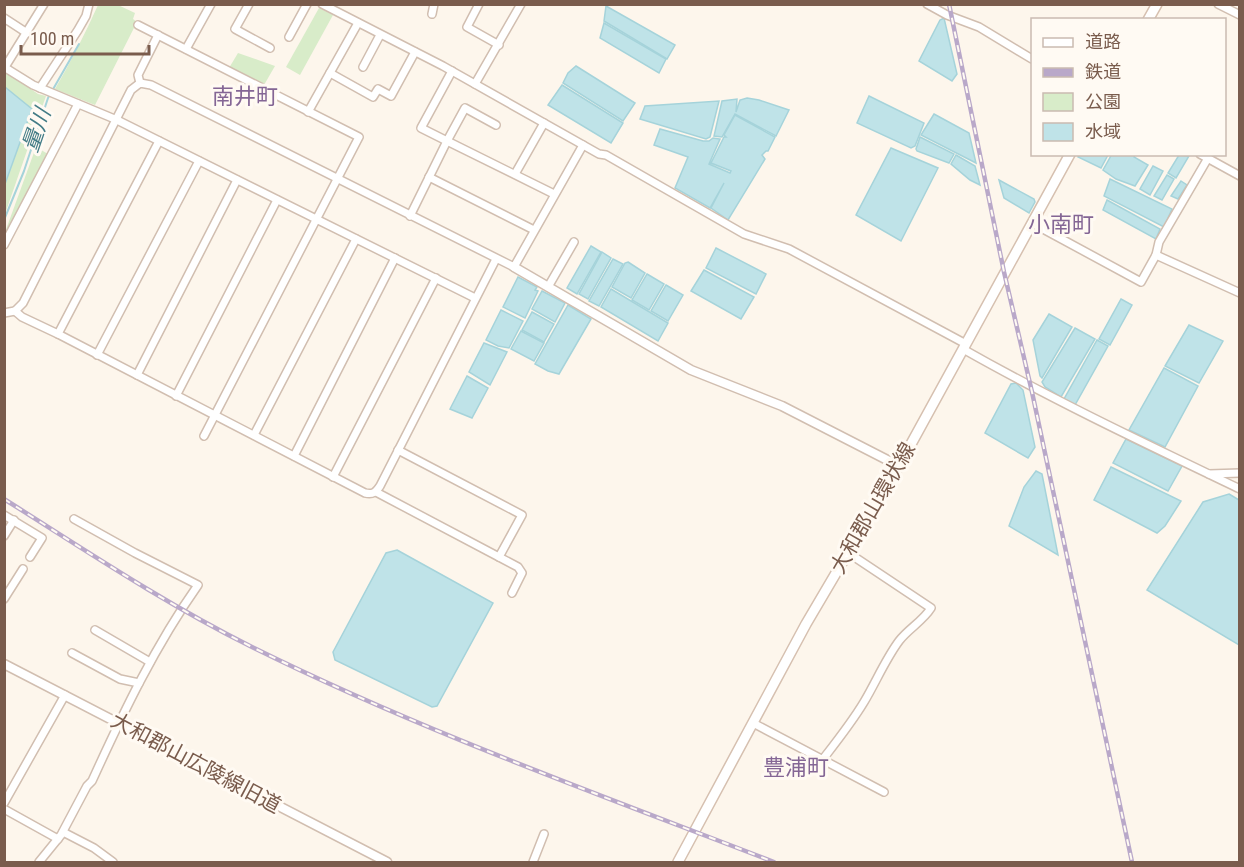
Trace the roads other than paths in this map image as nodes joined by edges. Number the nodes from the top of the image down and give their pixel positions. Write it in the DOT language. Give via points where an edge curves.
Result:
graph roads {
  1 [pos="44,4"];
  2 [pos="90,4"];
  3 [pos="211,4"];
  4 [pos="249,4"];
  5 [pos="307,4"];
  6 [pos="322,4"];
  7 [pos="434,4"];
  8 [pos="479,4"];
  9 [pos="521,4"];
  10 [pos="927,4"];
  11 [pos="1157,4"];
  12 [pos="1218,4"];
  13 [pos="432,14"];
  14 [pos="1239,15"];
  15 [pos="4,18"];
  16 [pos="1149,18"];
  17 [pos="358,23"];
  18 [pos="138,25"];
  19 [pos="27,33"];
  20 [pos="158,35"];
  21 [pos="380,35"];
  22 [pos="289,38"];
  23 [pos="499,45"];
  24 [pos="270,48"];
  25 [pos="186,49"];
  26 [pos="415,52"];
  27 [pos="1031,58"];
  28 [pos="5,67"];
  29 [pos="363,67"];
  30 [pos="452,71"];
  31 [pos="330,73"];
  32 [pos="140,83"];
  33 [pos="475,84"];
  34 [pos="43,89"];
  35 [pos="78,104"];
  36 [pos="308,112"];
  37 [pos="117,120"];
  38 [pos="544,123"];
  39 [pos="496,125"];
  40 [pos="159,141"];
  41 [pos="447,141"];
  42 [pos="583,145"];
  43 [pos="1069,156"];
  44 [pos="1204,156"];
  45 [pos="1208,158"];
  46 [pos="199,161"];
  47 [pos="515,174"];
  48 [pos="1239,176"];
  49 [pos="429,177"];
  50 [pos="337,179"];
  51 [pos="237,180"];
  52 [pos="554,194"];
  53 [pos="277,200"];
  54 [pos="410,216"];
  55 [pos="316,219"];
  56 [pos="1032,223"];
  57 [pos="534,230"];
  58 [pos="356,239"];
  59 [pos="574,242"];
  60 [pos="4,246"];
  61 [pos="1156,255"];
  62 [pos="396,258"];
  63 [pos="496,260"];
  64 [pos="514,267"];
  65 [pos="436,278"];
  66 [pos="548,287"];
  67 [pos="1239,293"];
  68 [pos="475,298"];
  69 [pos="15,311"];
  70 [pos="4,313"];
  71 [pos="58,334"];
  72 [pos="964,346"];
  73 [pos="97,355"];
  74 [pos="137,375"];
  75 [pos="176,396"];
  76 [pos="216,415"];
  77 [pos="254,435"];
  78 [pos="204,436"];
  79 [pos="398,450"];
  80 [pos="294,456"];
  81 [pos="899,466"];
  82 [pos="1239,473"];
  83 [pos="1209,474"];
  84 [pos="333,477"];
  85 [pos="1239,489"];
  86 [pos="376,492"];
  87 [pos="4,514"];
  88 [pos="74,519"];
  89 [pos="14,520"];
  90 [pos="4,536"];
  91 [pos="847,552"];
  92 [pos="30,557"];
  93 [pos="500,557"];
  94 [pos="23,569"];
  95 [pos="512,593"];
  96 [pos="4,599"];
  97 [pos="95,630"];
  98 [pos="72,653"];
  99 [pos="150,662"];
  100 [pos="4,664"];
  101 [pos="139,683"];
  102 [pos="65,695"];
  103 [pos="118,722"];
  104 [pos="753,723"];
  105 [pos="823,759"];
  106 [pos="884,792"];
  107 [pos="4,803"];
  108 [pos="4,809"];
  109 [pos="544,834"];
  110 [pos="60,835"];
  111 [pos="39,862"];
  112 [pos="113,862"];
  113 [pos="387,862"];
  114 [pos="533,862"];
  115 [pos="678,862"];
  1 -- 19 [label="street"];
  2 -- 34 [label="street"];
  3 -- 25 [label="street"];
  4 -- 24 [label="street" via="235,29"];
  5 -- 22 [label="street"];
  6 -- 17 [label="street"];
  7 -- 13 [label="street"];
  8 -- 23 [label="street" via="466,27"];
  9 -- 23 [label="street"];
  10 -- 27 [label="street" via="979,27"];
  11 -- 16 [label="main road"];
  12 -- 14 [label="street"];
  15 -- 19 [label="street"];
  17 -- 21 [label="street"];
  17 -- 31 [label="street"];
  18 -- 20 [label="street"];
  19 -- 28 [label="street"];
  20 -- 25 [label="street"];
  20 -- 32 [label="street" via="138,75"];
  21 -- 26 [label="street"];
  21 -- 29 [label="street"];
  23 -- 33 [label="street"];
  25 -- 36 [label="street"];
  26 -- 30 [label="street"];
  26 -- 31 [label="street" via="391,96 378,88 373,97"];
  28 -- 34 [label="street"];
  30 -- 33 [label="street"];
  30 -- 41 [label="street" via="421,128"];
  31 -- 36 [label="street"];
  32 -- 37 [label="street" via="131,90"];
  32 -- 50 [label="street" via="151,85"];
  33 -- 38 [label="street"];
  34 -- 35 [label="street"];
  35 -- 37 [label="street"];
  35 -- 60 [label="street"];
  36 -- 50 [label="street" via="359,137"];
  37 -- 40 [label="street"];
  37 -- 69 [label="street" via="23,303"];
  38 -- 42 [label="street"];
  38 -- 47 [label="street"];
  39 -- 41 [label="street" via="465,108"];
  40 -- 46 [label="street"];
  40 -- 71 [label="street"];
  41 -- 47 [label="street"];
  41 -- 49 [label="street"];
  42 -- 52 [label="street"];
  42 -- 72 [label="street" via="744,234 789,249"];
  43 -- 56 [label="main road, 大和郡山環状線"];
  44 -- 45 [label="street"];
  45 -- 48 [label="street"];
  45 -- 61 [label="street" via="1159,242"];
  46 -- 51 [label="street"];
  46 -- 73 [label="street"];
  47 -- 52 [label="street"];
  49 -- 54 [label="street"];
  49 -- 57 [label="street"];
  50 -- 54 [label="street"];
  50 -- 55 [label="street"];
  51 -- 53 [label="street"];
  51 -- 74 [label="street"];
  52 -- 57 [label="street"];
  53 -- 55 [label="street"];
  53 -- 75 [label="street"];
  54 -- 63 [label="street"];
  55 -- 58 [label="street"];
  55 -- 76 [label="street"];
  56 -- 61 [label="street" via="1141,282"];
  56 -- 72 [label="main road, 大和郡山環状線"];
  57 -- 64 [label="street"];
  58 -- 62 [label="street"];
  58 -- 77 [label="street"];
  59 -- 66 [label="street"];
  61 -- 67 [label="street"];
  62 -- 65 [label="street"];
  62 -- 80 [label="street"];
  63 -- 64 [label="street"];
  63 -- 68 [label="street"];
  64 -- 66 [label="street"];
  65 -- 68 [label="street"];
  65 -- 84 [label="street"];
  66 -- 81 [label="street" via="691,370 782,406"];
  68 -- 79 [label="street"];
  69 -- 70 [label="street"];
  69 -- 71 [label="street"];
  71 -- 73 [label="street"];
  72 -- 81 [label="main road, 大和郡山環状線"];
  72 -- 83 [label="street" via="1026,385"];
  73 -- 74 [label="street"];
  74 -- 75 [label="street"];
  75 -- 76 [label="street"];
  76 -- 77 [label="street"];
  76 -- 78 [label="street"];
  77 -- 80 [label="street"];
  79 -- 86 [label="street"];
  79 -- 93 [label="street" via="522,515"];
  80 -- 84 [label="street"];
  81 -- 91 [label="main road, 大和郡山環状線"];
  82 -- 83 [label="street"];
  83 -- 85 [label="street"];
  84 -- 86 [label="street" via="365,493"];
  86 -- 93 [label="street"];
  87 -- 89 [label="street"];
  88 -- 99 [label="street" via="198,585"];
  89 -- 90 [label="street"];
  89 -- 92 [label="street" via="42,538"];
  91 -- 104 [label="main road, 大和郡山環状線"];
  91 -- 105 [label="street" via="932,608 900,639 864,702"];
  93 -- 95 [label="street" via="522,573"];
  94 -- 96 [label="street"];
  97 -- 99 [label="street"];
  98 -- 101 [label="street" via="120,679"];
  99 -- 101 [label="street"];
  100 -- 102 [label="street, 大和郡山広陵線旧道"];
  101 -- 103 [label="street"];
  102 -- 103 [label="street, 大和郡山広陵線旧道"];
  102 -- 107 [label="street"];
  103 -- 110 [label="street" via="92,781"];
  103 -- 113 [label="street, 大和郡山広陵線旧道"];
  104 -- 105 [label="street"];
  104 -- 115 [label="main road, 大和郡山環状線"];
  105 -- 106 [label="street"];
  108 -- 110 [label="street"];
  109 -- 114 [label="street"];
  110 -- 111 [label="street"];
  110 -- 112 [label="street" via="94,848"];
}
